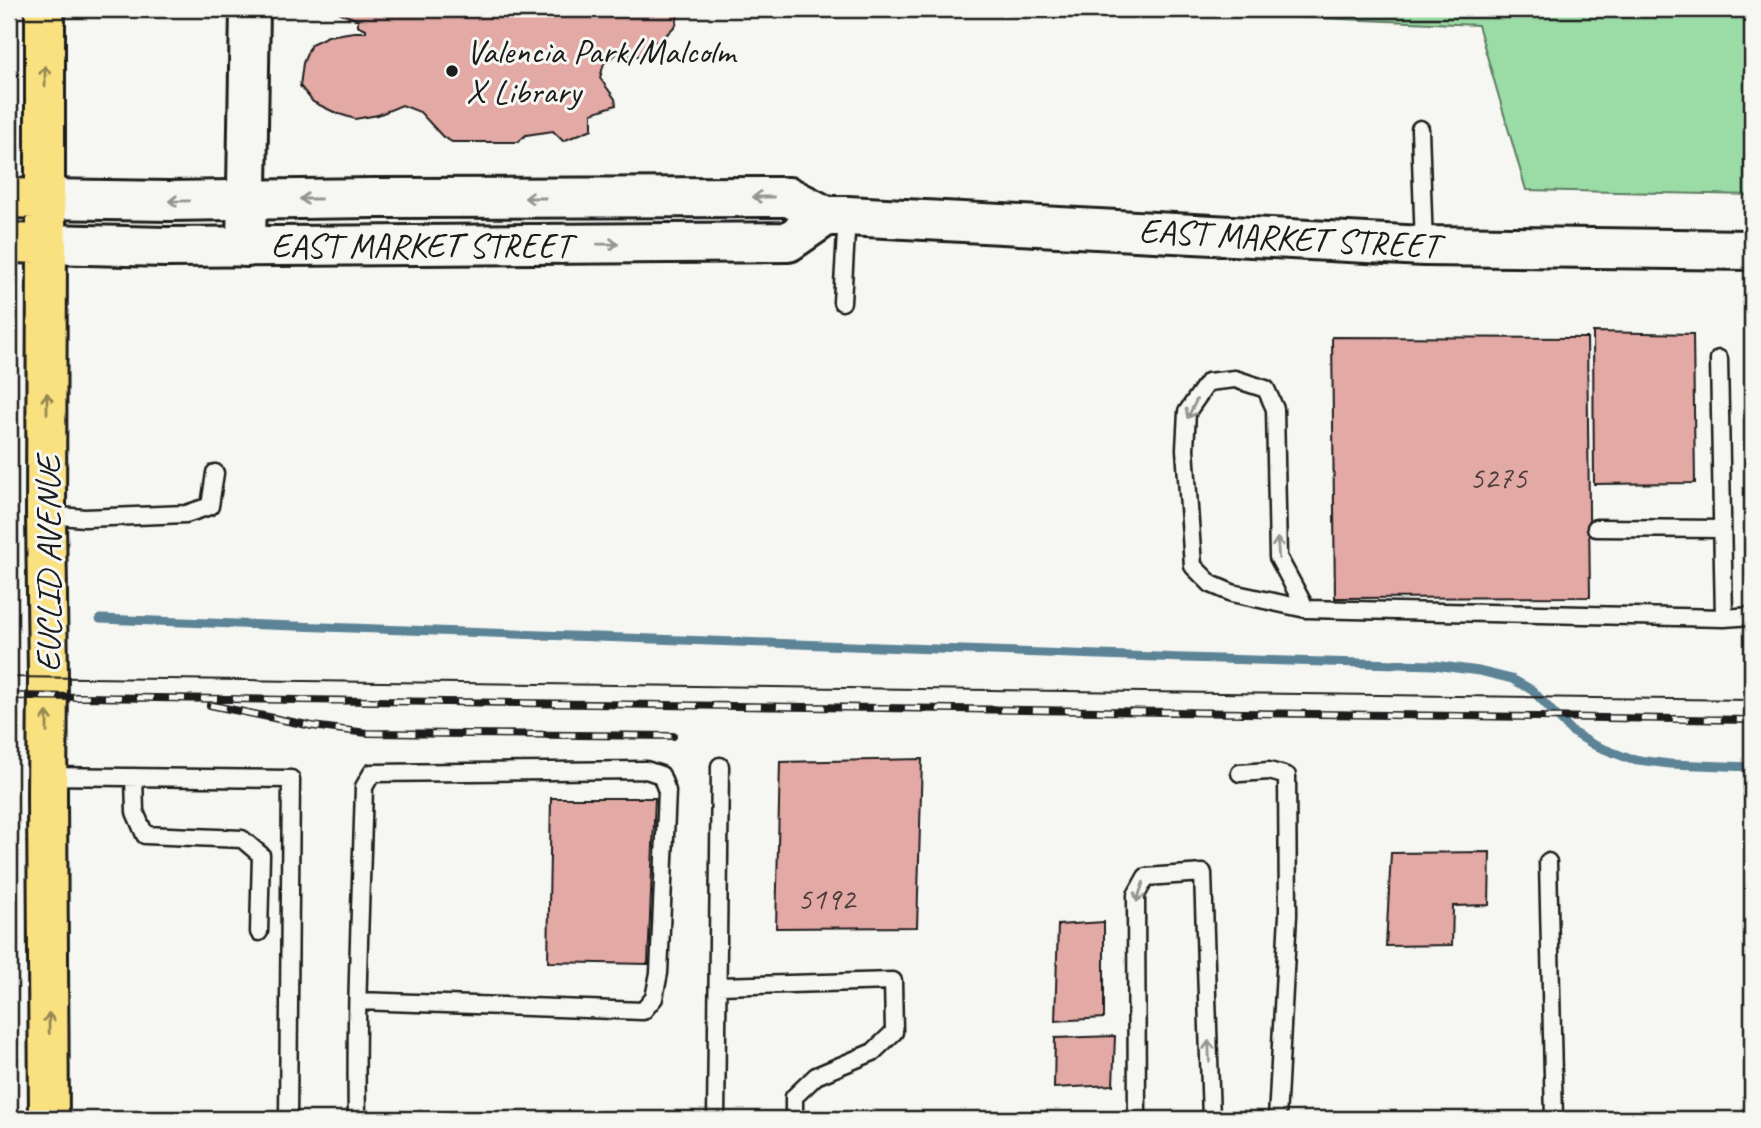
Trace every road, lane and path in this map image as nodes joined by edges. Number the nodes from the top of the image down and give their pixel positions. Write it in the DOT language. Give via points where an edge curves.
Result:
graph roads {
  1 [pos="45,9"];
  2 [pos="250,9"];
  3 [pos="1420,129"];
  4 [pos="27,198"];
  5 [pos="247,199"];
  6 [pos="836,216"];
  7 [pos="9,243"];
  8 [pos="47,244"];
  9 [pos="1424,246"];
  10 [pos="246,247"];
  11 [pos="1752,250"];
  12 [pos="842,302"];
  13 [pos="1719,359"];
  14 [pos="215,473"];
  15 [pos="46,515"];
  16 [pos="1597,528"];
  17 [pos="1722,529"];
  18 [pos="1306,609"];
  19 [pos="1752,616"];
  20 [pos="1724,618"];
  21 [pos="720,766"];
  22 [pos="1240,773"];
  23 [pos="47,776"];
  24 [pos="134,777"];
  25 [pos="1548,862"];
  26 [pos="259,932"];
  27 [pos="719,986"];
  28 [pos="358,1001"];
  29 [pos="49,1119"];
  30 [pos="288,1119"];
  31 [pos="357,1119"];
  32 [pos="716,1119"];
  33 [pos="794,1119"];
  34 [pos="1137,1119"];
  35 [pos="1211,1119"];
  36 [pos="1277,1119"];
  37 [pos="1554,1119"];
  4 -- 1 [label="main road, EUCLID AVENUE, one-way"];
  2 -- 5 [label="main road"];
  3 -- 9 [label="lane"];
  5 -- 4 [label="main road, EAST MARKET STREET, one-way"];
  4 -- 8 [label="main road, EUCLID AVENUE"];
  6 -- 5 [label="main road, EAST MARKET STREET, one-way" via="789,197"];
  5 -- 10 [label="main road"];
  6 -- 9 [label="main road, EAST MARKET STREET"];
  10 -- 6 [label="main road, EAST MARKET STREET, one-way" via="788,242"];
  6 -- 12 [label="lane"];
  7 -- 8 [label="main road, EAST MARKET STREET"];
  8 -- 10 [label="main road, EAST MARKET STREET"];
  15 -- 8 [label="main road, EUCLID AVENUE, one-way"];
  9 -- 11 [label="main road, EAST MARKET STREET"];
  13 -- 17 [label="lane"];
  14 -- 15 [label="lane" via="210,506 187,514"];
  23 -- 15 [label="main road, EUCLID AVENUE, one-way"];
  16 -- 17 [label="lane"];
  17 -- 20 [label="lane"];
  18 -- 18 [label="lane, one-way" via="1278,557 1275,408 1266,389 1234,379 1208,382 1187,412 1193,566 1211,584 1231,593"];
  18 -- 20 [label="lane"];
  19 -- 20 [label="lane"];
  21 -- 27 [label="lane"];
  22 -- 36 [label="lane" via="1269,771 1287,776 1288,915"];
  23 -- 24 [label="lane"];
  29 -- 23 [label="main road, EUCLID AVENUE, one-way"];
  24 -- 26 [label="lane" via="135,812 145,835 242,839 261,855"];
  24 -- 30 [label="lane" via="291,779"];
  25 -- 37 [label="lane"];
  27 -- 32 [label="lane"];
  27 -- 33 [label="lane" via="893,981 894,1032 873,1052 816,1076 794,1097"];
  28 -- 28 [label="lane" via="364,787 372,773 646,770 661,775 667,791 659,973 654,998 643,1011"];
  28 -- 31 [label="lane"];
  35 -- 34 [label="lane, one-way" via="1203,873 1146,877 1136,895"];
}
